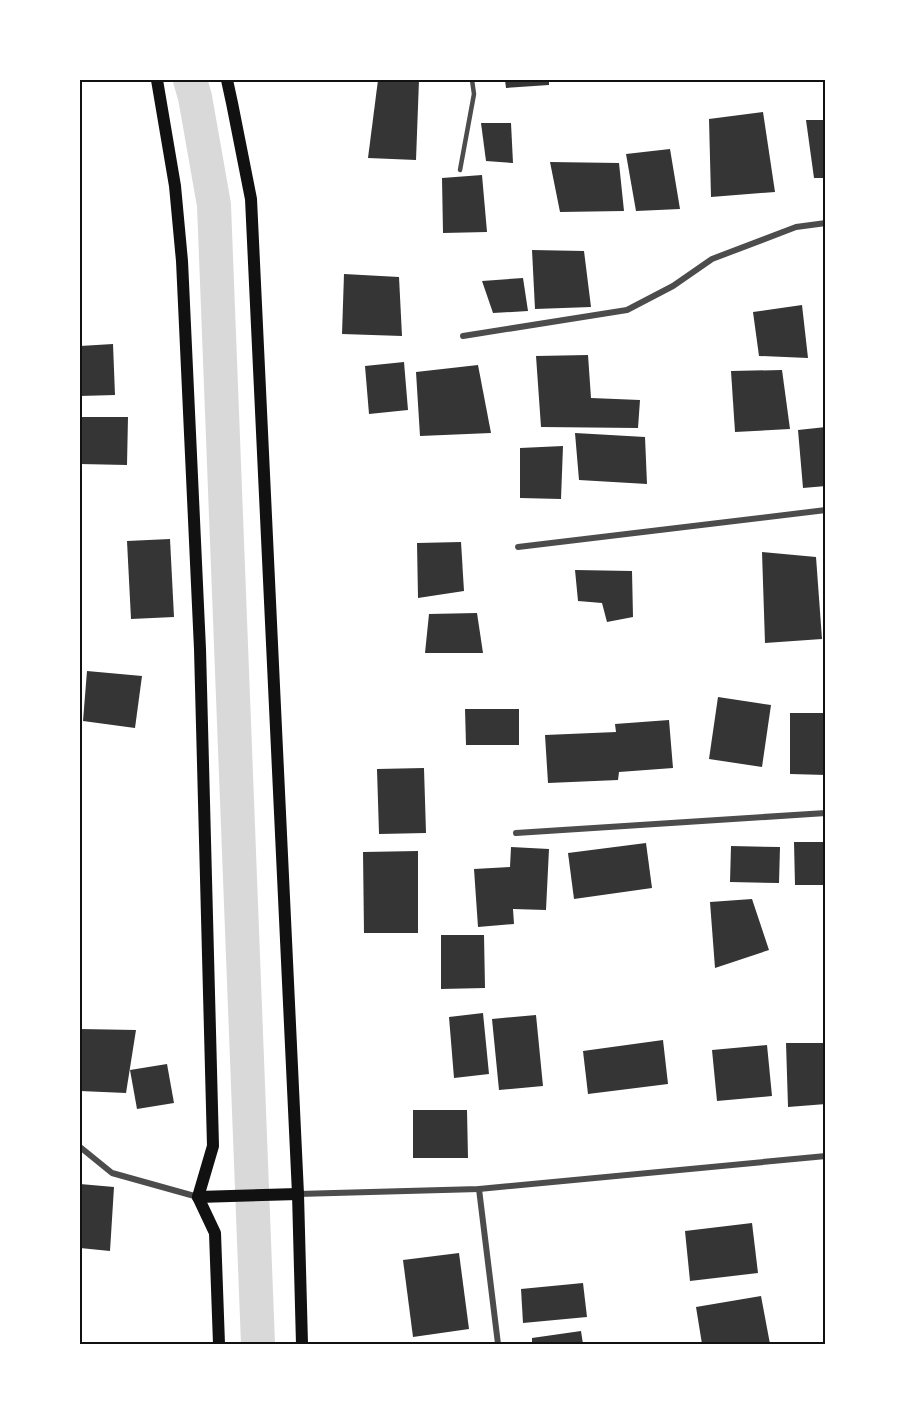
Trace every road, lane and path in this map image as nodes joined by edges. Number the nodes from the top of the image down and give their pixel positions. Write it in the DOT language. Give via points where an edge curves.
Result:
graph roads {
  1 [pos="157,80"];
  2 [pos="226,80"];
  3 [pos="472,80"];
  4 [pos="460,170"];
  5 [pos="825,223"];
  6 [pos="463,336"];
  7 [pos="825,510"];
  8 [pos="519,547"];
  9 [pos="825,813"];
  10 [pos="516,833"];
  11 [pos="80,1147"];
  12 [pos="825,1156"];
  13 [pos="479,1189"];
  14 [pos="298,1194"];
  15 [pos="198,1197"];
  16 [pos="219,1344"];
  17 [pos="302,1344"];
  18 [pos="498,1344"];
  1 -- 15 [label="main road" via="175,186 182,261 200,650 213,1146"];
  2 -- 14 [label="main road" via="251,199"];
  3 -- 4 [label="lane" via="474,94"];
  5 -- 6 [label="street" via="796,227 712,259 673,286 627,310"];
  7 -- 8 [label="street"];
  9 -- 10 [label="street"];
  11 -- 15 [label="street" via="112,1173"];
  12 -- 13 [label="street"];
  13 -- 14 [label="street"];
  13 -- 18 [label="street"];
  14 -- 15 [label="main road"];
  14 -- 17 [label="main road"];
  15 -- 16 [label="main road" via="215,1233"];
}
